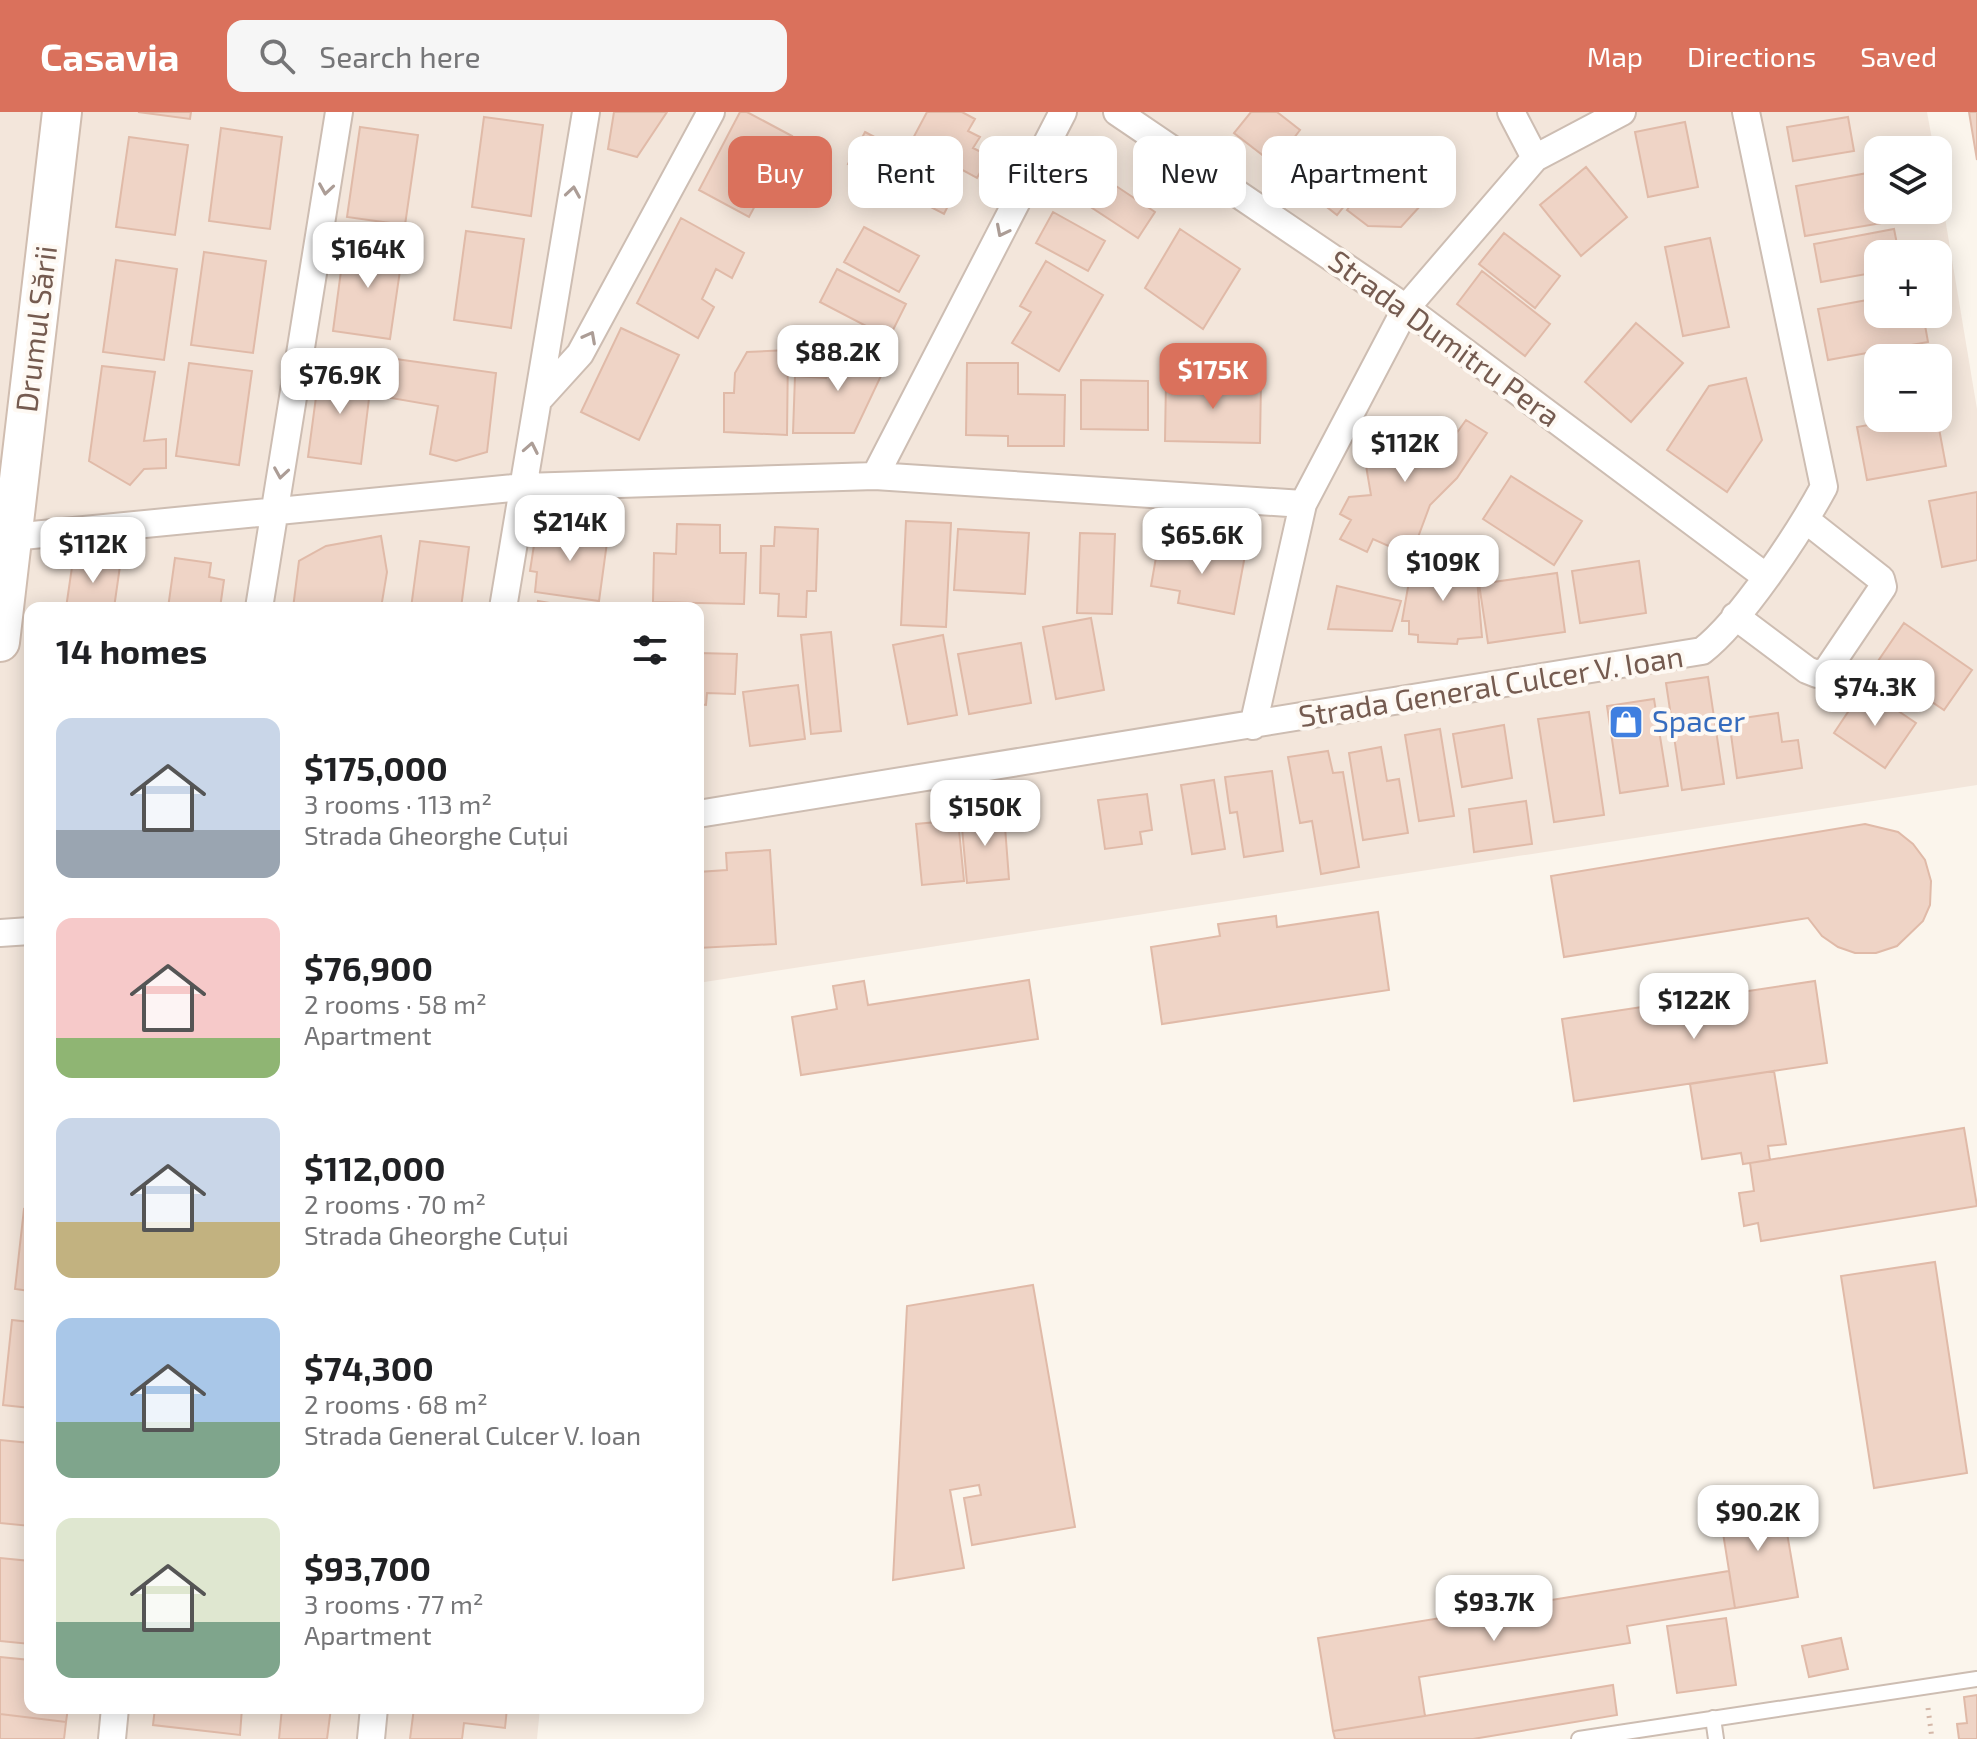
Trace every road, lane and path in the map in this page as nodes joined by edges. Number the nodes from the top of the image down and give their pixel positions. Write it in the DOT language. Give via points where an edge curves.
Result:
graph roads {
  1 [pos="62,112"];
  2 [pos="339,112"];
  3 [pos="586,112"];
  4 [pos="711,112"];
  5 [pos="1063,112"];
  6 [pos="1117,112"];
  7 [pos="1511,112"];
  8 [pos="1622,112"];
  9 [pos="1746,112"];
  10 [pos="1535,158"];
  11 [pos="1406,308"];
  12 [pos="541,397"];
  13 [pos="875,476"];
  14 [pos="523,487"];
  15 [pos="1303,504"];
  16 [pos="274,514"];
  17 [pos="1806,520"];
  18 [pos="12,537"];
  19 [pos="1765,576"];
  20 [pos="260,602"];
  21 [pos="504,602"];
  22 [pos="1735,616"];
  23 [pos="0,636"];
  24 [pos="1253,726"];
  25 [pos="704,813"];
  26 [pos="24,931"];
  27 [pos="0,933"];
  28 [pos="1977,1679"];
  29 [pos="114,1714"];
  30 [pos="373,1714"];
  31 [pos="1713,1718"];
  32 [pos="112,1739"];
  33 [pos="371,1739"];
  34 [pos="1579,1739"];
  35 [pos="1716,1739"];
  1 -- 18 [label="main road, Drumul Sării"];
  2 -- 16 [label="street, one-way"];
  12 -- 3 [label="street, one-way"];
  12 -- 4 [label="street, one-way" via="580,354"];
  5 -- 13 [label="street, one-way"];
  6 -- 11 [label="street, Strada Dumitru Pera"];
  7 -- 10 [label="street"];
  8 -- 10 [label="street"];
  9 -- 17 [label="street, Strada General Culcer V. Ioan" via="1824,487"];
  10 -- 11 [label="street"];
  11 -- 15 [label="street"];
  11 -- 19 [label="street, Strada Dumitru Pera"];
  14 -- 12 [label="street, one-way"];
  13 -- 14 [label="street"];
  13 -- 15 [label="street"];
  14 -- 16 [label="street"];
  14 -- 21 [label="street"];
  15 -- 24 [label="street"];
  16 -- 18 [label="street"];
  16 -- 20 [label="street"];
  17 -- 19 [label="street, Strada General Culcer V. Ioan"];
  17 -- 22 [label="street" via="1881,579 1883,587 1827,670 1807,670"];
  18 -- 23 [label="main road, Drumul Sării"];
  19 -- 22 [label="street, Strada General Culcer V. Ioan"];
  22 -- 24 [label="street, Strada General Culcer V. Ioan" via="1702,651"];
  24 -- 25 [label="street, Strada General Culcer V. Ioan"];
  26 -- 27 [label="street"];
  28 -- 31 [label="lane"];
  29 -- 32 [label="street"];
  30 -- 33 [label="street"];
  31 -- 34 [label="lane"];
  31 -- 35 [label="lane"];
}
